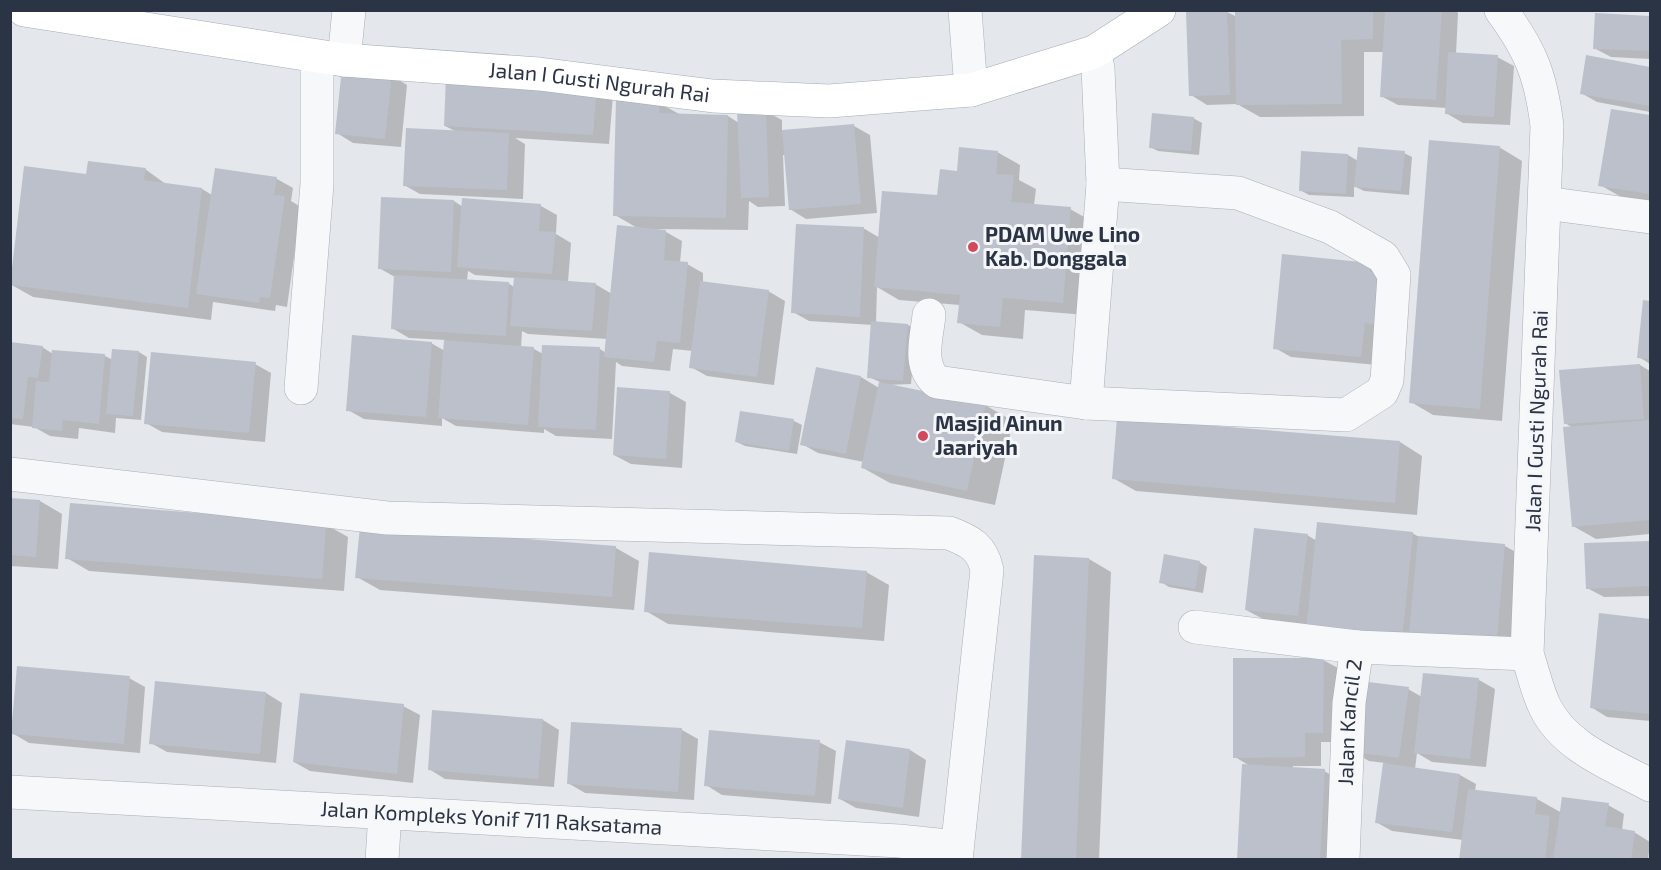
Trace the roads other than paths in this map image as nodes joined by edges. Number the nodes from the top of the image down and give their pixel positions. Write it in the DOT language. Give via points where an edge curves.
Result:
graph roads {
  1 [pos="24,10"];
  2 [pos="349,10"];
  3 [pos="965,10"];
  4 [pos="1159,10"];
  5 [pos="1501,10"];
  6 [pos="1094,52"];
  7 [pos="331,59"];
  8 [pos="971,90"];
  9 [pos="1103,184"];
  10 [pos="1545,203"];
  11 [pos="1650,217"];
  12 [pos="929,315"];
  13 [pos="301,388"];
  14 [pos="1086,403"];
  15 [pos="10,474"];
  16 [pos="1195,627"];
  17 [pos="1357,647"];
  18 [pos="1527,654"];
  19 [pos="1650,785"];
  20 [pos="10,792"];
  21 [pos="385,813"];
  22 [pos="956,853"];
  23 [pos="382,860"];
  24 [pos="1343,860"];
  1 -- 7 [label="main road, Jalan I Gusti Ngurah Rai"];
  2 -- 7 [label="street"];
  3 -- 8 [label="street"];
  4 -- 6 [label="main road, Jalan I Gusti Ngurah Rai"];
  5 -- 10 [label="street, Jalan I Gusti Ngurah Rai" via="1525,42 1542,88 1547,126"];
  6 -- 8 [label="main road, Jalan I Gusti Ngurah Rai"];
  6 -- 9 [label="street"];
  7 -- 8 [label="main road, Jalan I Gusti Ngurah Rai" via="539,74 712,96 829,101"];
  7 -- 13 [label="street"];
  9 -- 14 [label="street"];
  9 -- 14 [label="street" via="1238,193 1330,227 1383,257 1394,275 1387,380 1382,392 1346,415"];
  10 -- 11 [label="street"];
  10 -- 18 [label="street, Jalan I Gusti Ngurah Rai"];
  12 -- 14 [label="street" via="924,364 937,382"];
  15 -- 22 [label="street" via="387,518 949,533 980,550 987,570"];
  16 -- 17 [label="street"];
  17 -- 18 [label="street, Jalan Kancil 2"];
  17 -- 24 [label="street, Jalan Kancil 2" via="1349,703"];
  18 -- 19 [label="street, Jalan I Gusti Ngurah Rai" via="1545,707 1561,731 1591,754"];
  20 -- 21 [label="street, Jalan Kompleks Yonif 711 Raksatama"];
  21 -- 22 [label="street, Jalan Kompleks Yonif 711 Raksatama" via="887,840"];
  21 -- 23 [label="street"];
}
